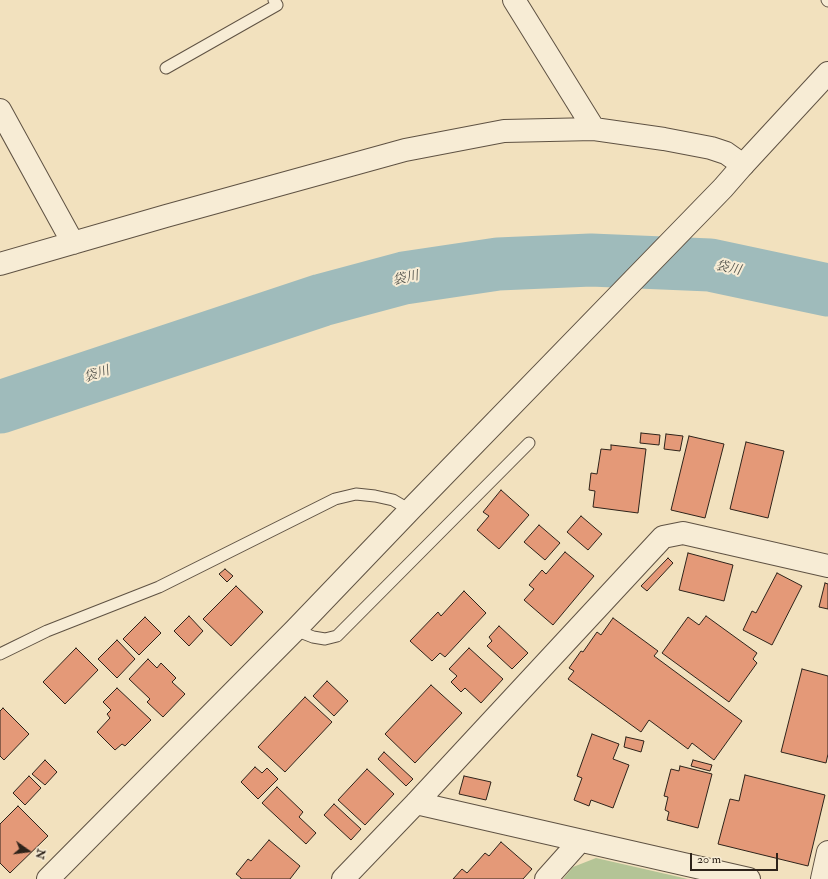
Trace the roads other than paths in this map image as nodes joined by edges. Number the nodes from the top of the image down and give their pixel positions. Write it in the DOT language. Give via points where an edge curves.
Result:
graph roads {
  1 [pos="274,0"];
  2 [pos="514,0"];
  3 [pos="166,68"];
  4 [pos="828,73"];
  5 [pos="0,110"];
  6 [pos="594,130"];
  7 [pos="743,165"];
  8 [pos="73,243"];
  9 [pos="0,264"];
  10 [pos="529,443"];
  11 [pos="410,510"];
  12 [pos="828,566"];
  13 [pos="295,630"];
  14 [pos="0,654"];
  15 [pos="416,803"];
  16 [pos="580,841"];
  17 [pos="828,852"];
  18 [pos="48,879"];
  19 [pos="343,879"];
  20 [pos="546,879"];
  21 [pos="749,879"];
  22 [pos="822,879"];
  1 -- 3 [label="lane" via="277,5"];
  2 -- 6 [label="street"];
  4 -- 7 [label="street"];
  5 -- 8 [label="street"];
  6 -- 7 [label="street" via="711,148 726,153"];
  6 -- 8 [label="street" via="504,131 405,150"];
  7 -- 11 [label="street"];
  8 -- 9 [label="street"];
  10 -- 13 [label="lane" via="337,636 325,639"];
  11 -- 13 [label="street"];
  11 -- 14 [label="lane" via="393,500 375,496 356,494 335,499 159,587 48,631"];
  12 -- 15 [label="street" via="683,533 663,537"];
  13 -- 18 [label="street"];
  15 -- 16 [label="street"];
  15 -- 19 [label="street"];
  16 -- 20 [label="street"];
  16 -- 21 [label="street"];
  17 -- 22 [label="street"];
}
